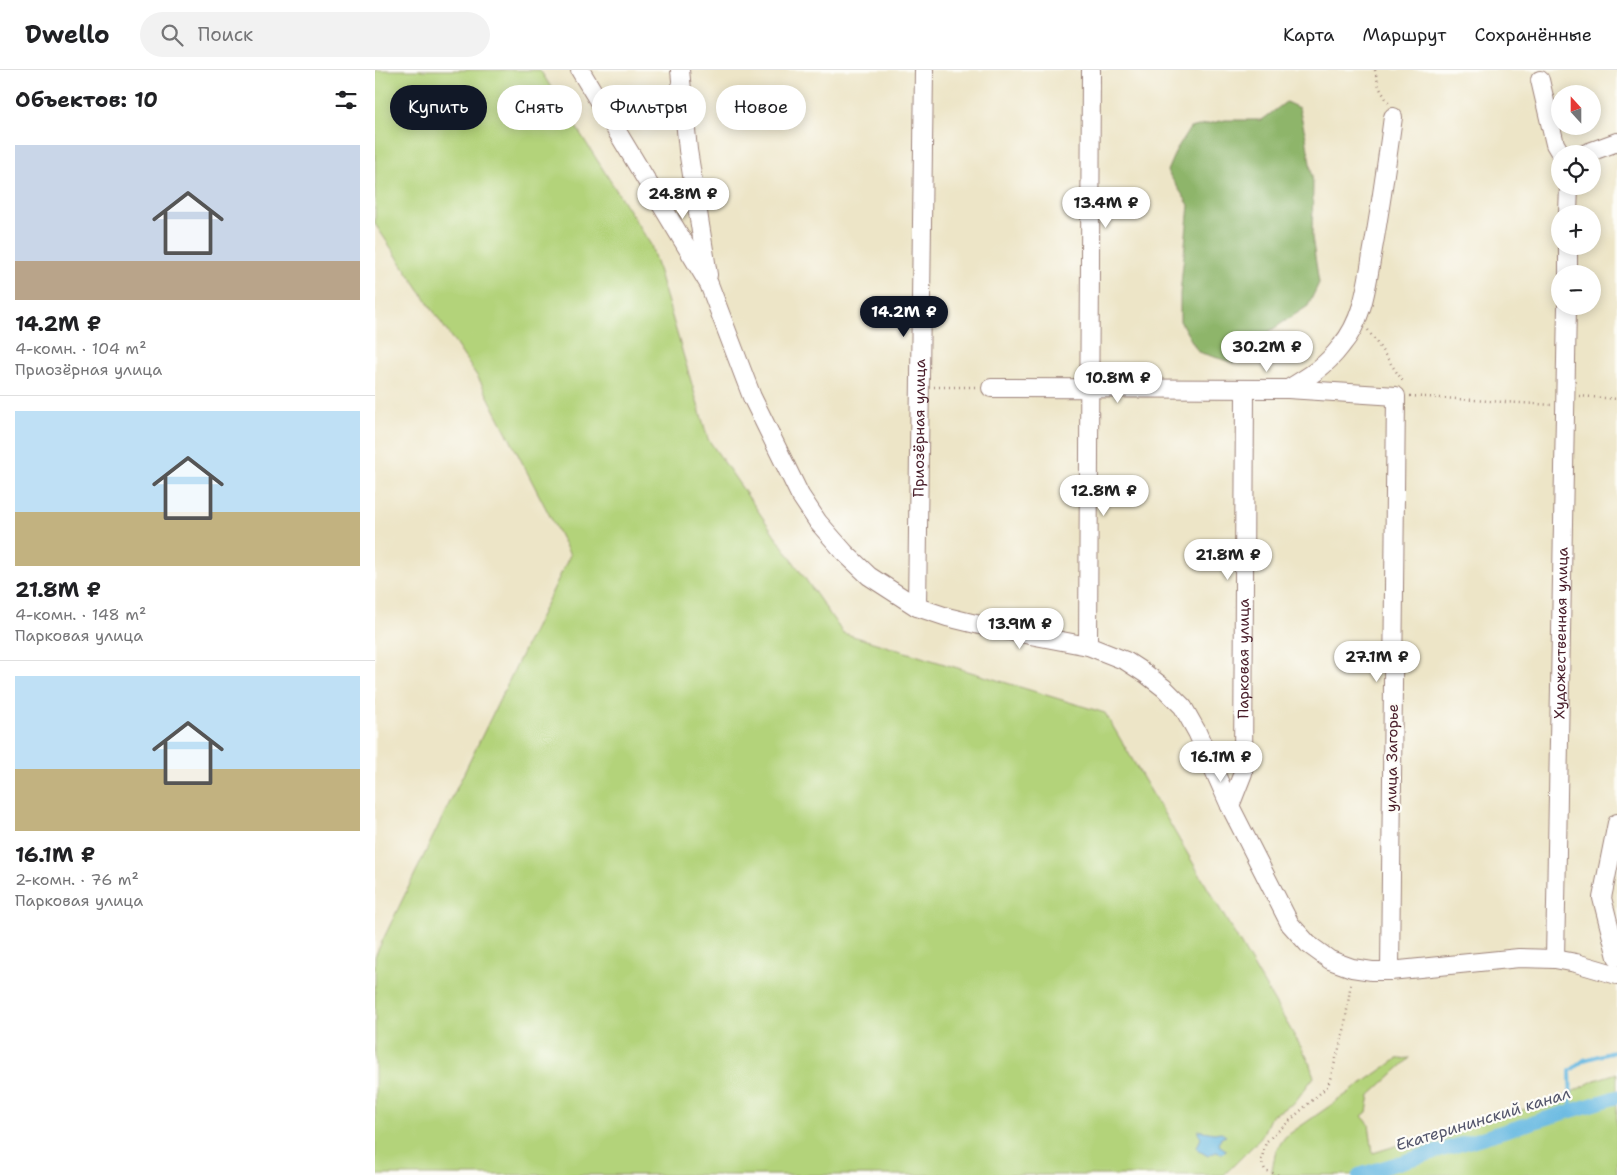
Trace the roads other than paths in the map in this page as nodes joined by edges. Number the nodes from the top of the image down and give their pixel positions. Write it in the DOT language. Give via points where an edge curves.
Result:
graph roads {
  1 [pos="580,70"];
  2 [pos="680,70"];
  3 [pos="924,70"];
  4 [pos="1091,70"];
  5 [pos="1540,80"];
  6 [pos="1393,117"];
  7 [pos="1617,142"];
  8 [pos="1556,145"];
  9 [pos="1601,148"];
  10 [pos="709,284"];
  11 [pos="1567,315"];
  12 [pos="991,388"];
  13 [pos="1088,388"];
  14 [pos="1245,389"];
  15 [pos="1288,389"];
  16 [pos="917,607"];
  17 [pos="1088,646"];
  18 [pos="1230,806"];
  19 [pos="1617,823"];
  20 [pos="1617,958"];
  21 [pos="1555,959"];
  22 [pos="1390,971"];
  23 [pos="1617,975"];
  1 -- 10 [label="street"];
  2 -- 10 [label="street" via="688,150"];
  3 -- 16 [label="street, Приозёрная улица"];
  4 -- 13 [label="street"];
  5 -- 8 [label="street"];
  6 -- 15 [label="street" via="1381,206 1359,317 1342,345 1319,370"];
  7 -- 9 [label="street"];
  10 -- 16 [label="street" via="752,397 804,502 845,553 869,576"];
  11 -- 21 [label="street, Художественная улица"];
  12 -- 13 [label="street"];
  13 -- 14 [label="street"];
  13 -- 17 [label="street"];
  14 -- 15 [label="street"];
  14 -- 18 [label="street, Парковая улица" via="1243,773"];
  15 -- 22 [label="street, улица Загорье" via="1405,396"];
  16 -- 17 [label="street" via="988,627"];
  17 -- 18 [label="street" via="1127,661 1164,688 1183,707"];
  18 -- 22 [label="street" via="1290,924 1307,944 1329,960 1352,968"];
  19 -- 20 [label="street" via="1601,898"];
  21 -- 22 [label="street" via="1519,958"];
  21 -- 23 [label="street"];
}
